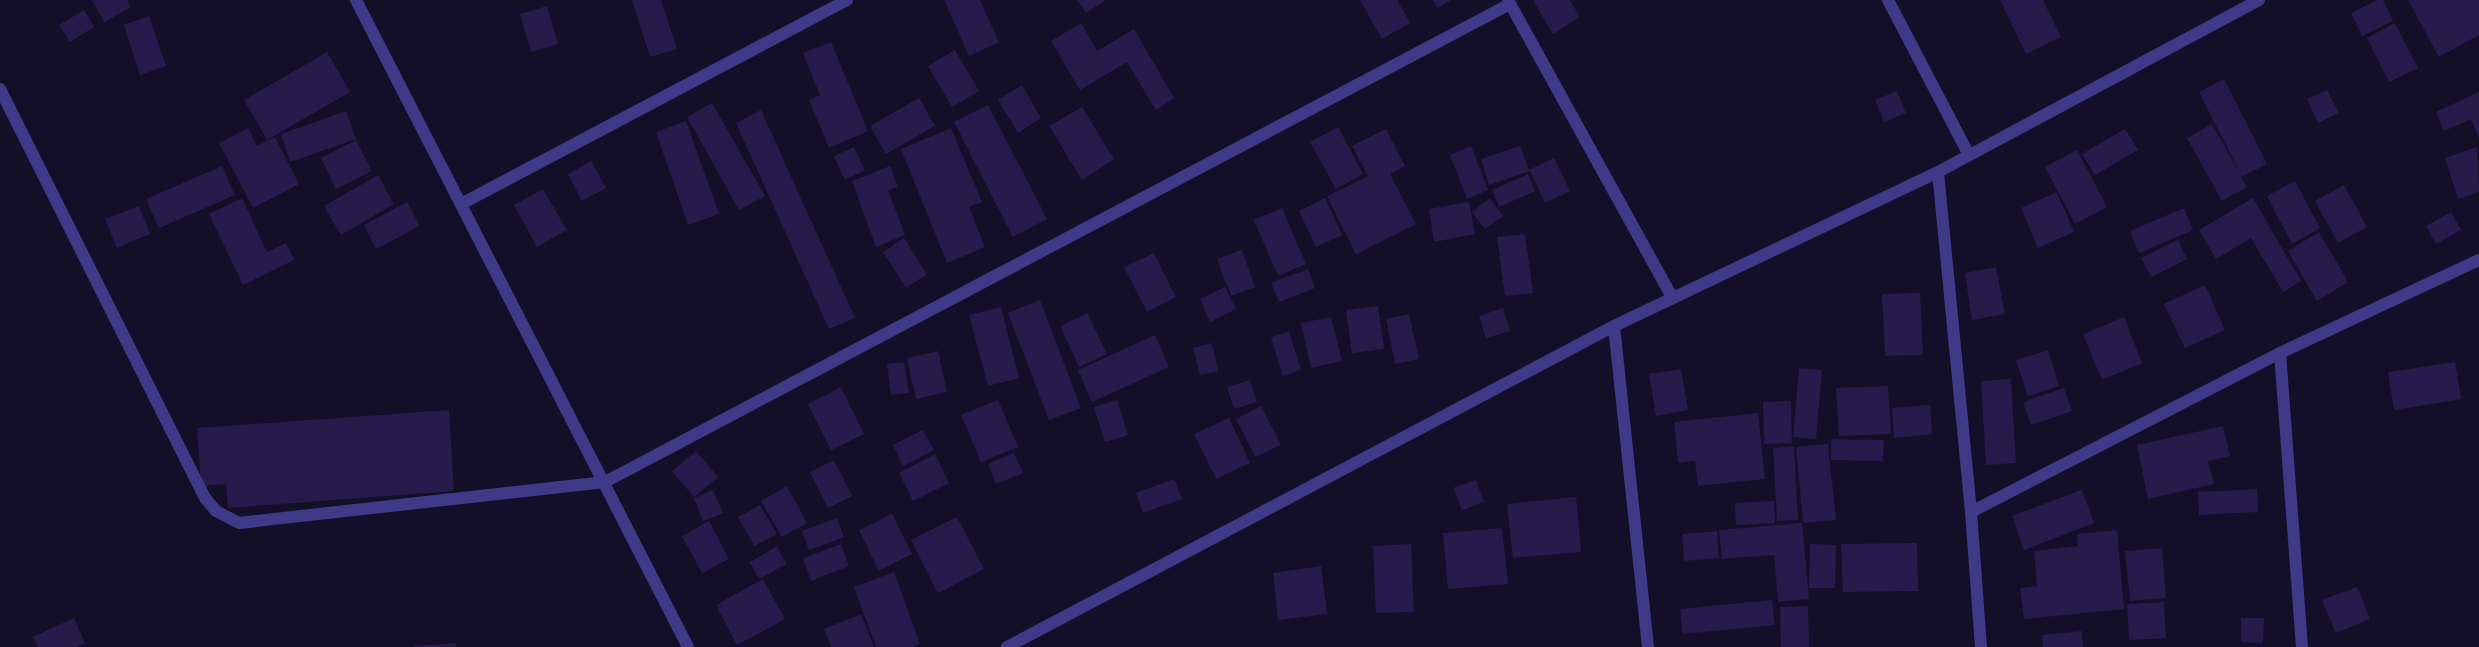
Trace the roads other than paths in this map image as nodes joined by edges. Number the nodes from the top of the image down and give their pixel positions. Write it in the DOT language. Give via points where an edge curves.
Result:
graph roads {
  1 [pos="356,0"];
  2 [pos="847,0"];
  3 [pos="1888,0"];
  4 [pos="2260,0"];
  5 [pos="1509,2"];
  6 [pos="0,89"];
  7 [pos="1969,155"];
  8 [pos="1938,172"];
  9 [pos="461,204"];
  10 [pos="2479,260"];
  11 [pos="1672,298"];
  12 [pos="1614,326"];
  13 [pos="2280,353"];
  14 [pos="605,482"];
  15 [pos="1971,512"];
  16 [pos="688,647"];
  17 [pos="1007,647"];
  18 [pos="1648,647"];
  19 [pos="1981,647"];
  20 [pos="2302,647"];
  1 -- 9 [label="street"];
  2 -- 9 [label="street"];
  3 -- 7 [label="street"];
  4 -- 7 [label="street"];
  5 -- 11 [label="street"];
  5 -- 14 [label="street"];
  6 -- 14 [label="street" via="205,498 216,511 239,523"];
  7 -- 8 [label="street"];
  8 -- 11 [label="street"];
  8 -- 15 [label="street"];
  9 -- 14 [label="street"];
  10 -- 13 [label="street"];
  11 -- 12 [label="street"];
  12 -- 17 [label="street"];
  12 -- 18 [label="street"];
  13 -- 15 [label="street"];
  13 -- 20 [label="street"];
  14 -- 16 [label="street"];
  15 -- 19 [label="street"];
}
